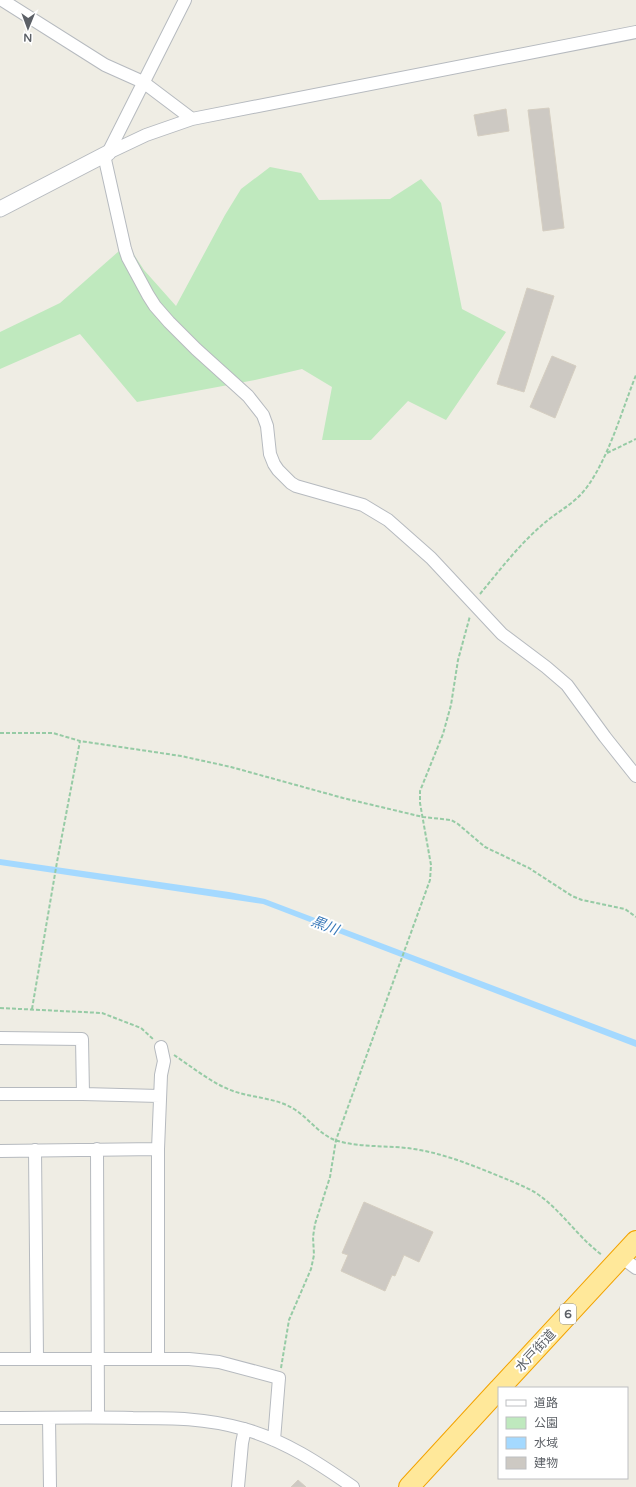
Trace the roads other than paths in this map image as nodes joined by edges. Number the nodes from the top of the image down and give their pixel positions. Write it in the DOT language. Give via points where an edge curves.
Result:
graph roads {
  1 [pos="2,0"];
  2 [pos="185,0"];
  3 [pos="636,32"];
  4 [pos="143,82"];
  5 [pos="192,119"];
  6 [pos="106,154"];
  7 [pos="0,209"];
  8 [pos="636,776"];
  9 [pos="0,1038"];
  10 [pos="161,1047"];
  11 [pos="0,1094"];
  12 [pos="83,1094"];
  13 [pos="159,1096"];
  14 [pos="96,1149"];
  15 [pos="158,1149"];
  16 [pos="34,1150"];
  17 [pos="0,1151"];
  18 [pos="636,1241"];
  19 [pos="624,1263"];
  20 [pos="36,1358"];
  21 [pos="0,1359"];
  22 [pos="98,1359"];
  23 [pos="158,1359"];
  24 [pos="502,1387"];
  25 [pos="498,1391"];
  26 [pos="98,1417"];
  27 [pos="0,1418"];
  28 [pos="49,1418"];
  29 [pos="245,1429"];
  30 [pos="274,1440"];
  31 [pos="50,1487"];
  32 [pos="238,1487"];
  33 [pos="353,1487"];
  34 [pos="409,1487"];
  1 -- 4 [label="street" via="105,65"];
  2 -- 4 [label="street"];
  3 -- 5 [label="street"];
  4 -- 5 [label="street"];
  4 -- 6 [label="street"];
  5 -- 6 [label="street" via="146,135"];
  6 -- 7 [label="street"];
  6 -- 8 [label="street" via="125,249 135,271 155,306 169,322 256,405 268,426 270,454 278,470 296,486 363,505 388,520 431,558 502,634 567,685"];
  9 -- 12 [label="street" via="82,1039"];
  10 -- 13 [label="street" via="164,1061"];
  11 -- 12 [label="street"];
  12 -- 13 [label="street"];
  13 -- 15 [label="street"];
  14 -- 15 [label="street"];
  14 -- 16 [label="street"];
  14 -- 22 [label="street"];
  15 -- 23 [label="street"];
  16 -- 17 [label="street"];
  16 -- 20 [label="street"];
  18 -- 19 [label="highway, 水戸街道 / 6"];
  19 -- 24 [label="highway, 水戸街道 / 6"];
  20 -- 21 [label="street"];
  20 -- 22 [label="street"];
  22 -- 23 [label="street"];
  22 -- 26 [label="street"];
  23 -- 30 [label="street" via="219,1362 279,1378"];
  25 -- 34 [label="highway, 水戸街道 / 6"];
  26 -- 28 [label="street"];
  26 -- 29 [label="street" via="191,1418"];
  27 -- 28 [label="street"];
  28 -- 31 [label="street"];
  29 -- 30 [label="street"];
  29 -- 32 [label="street"];
  30 -- 33 [label="street" via="309,1458"];
}
